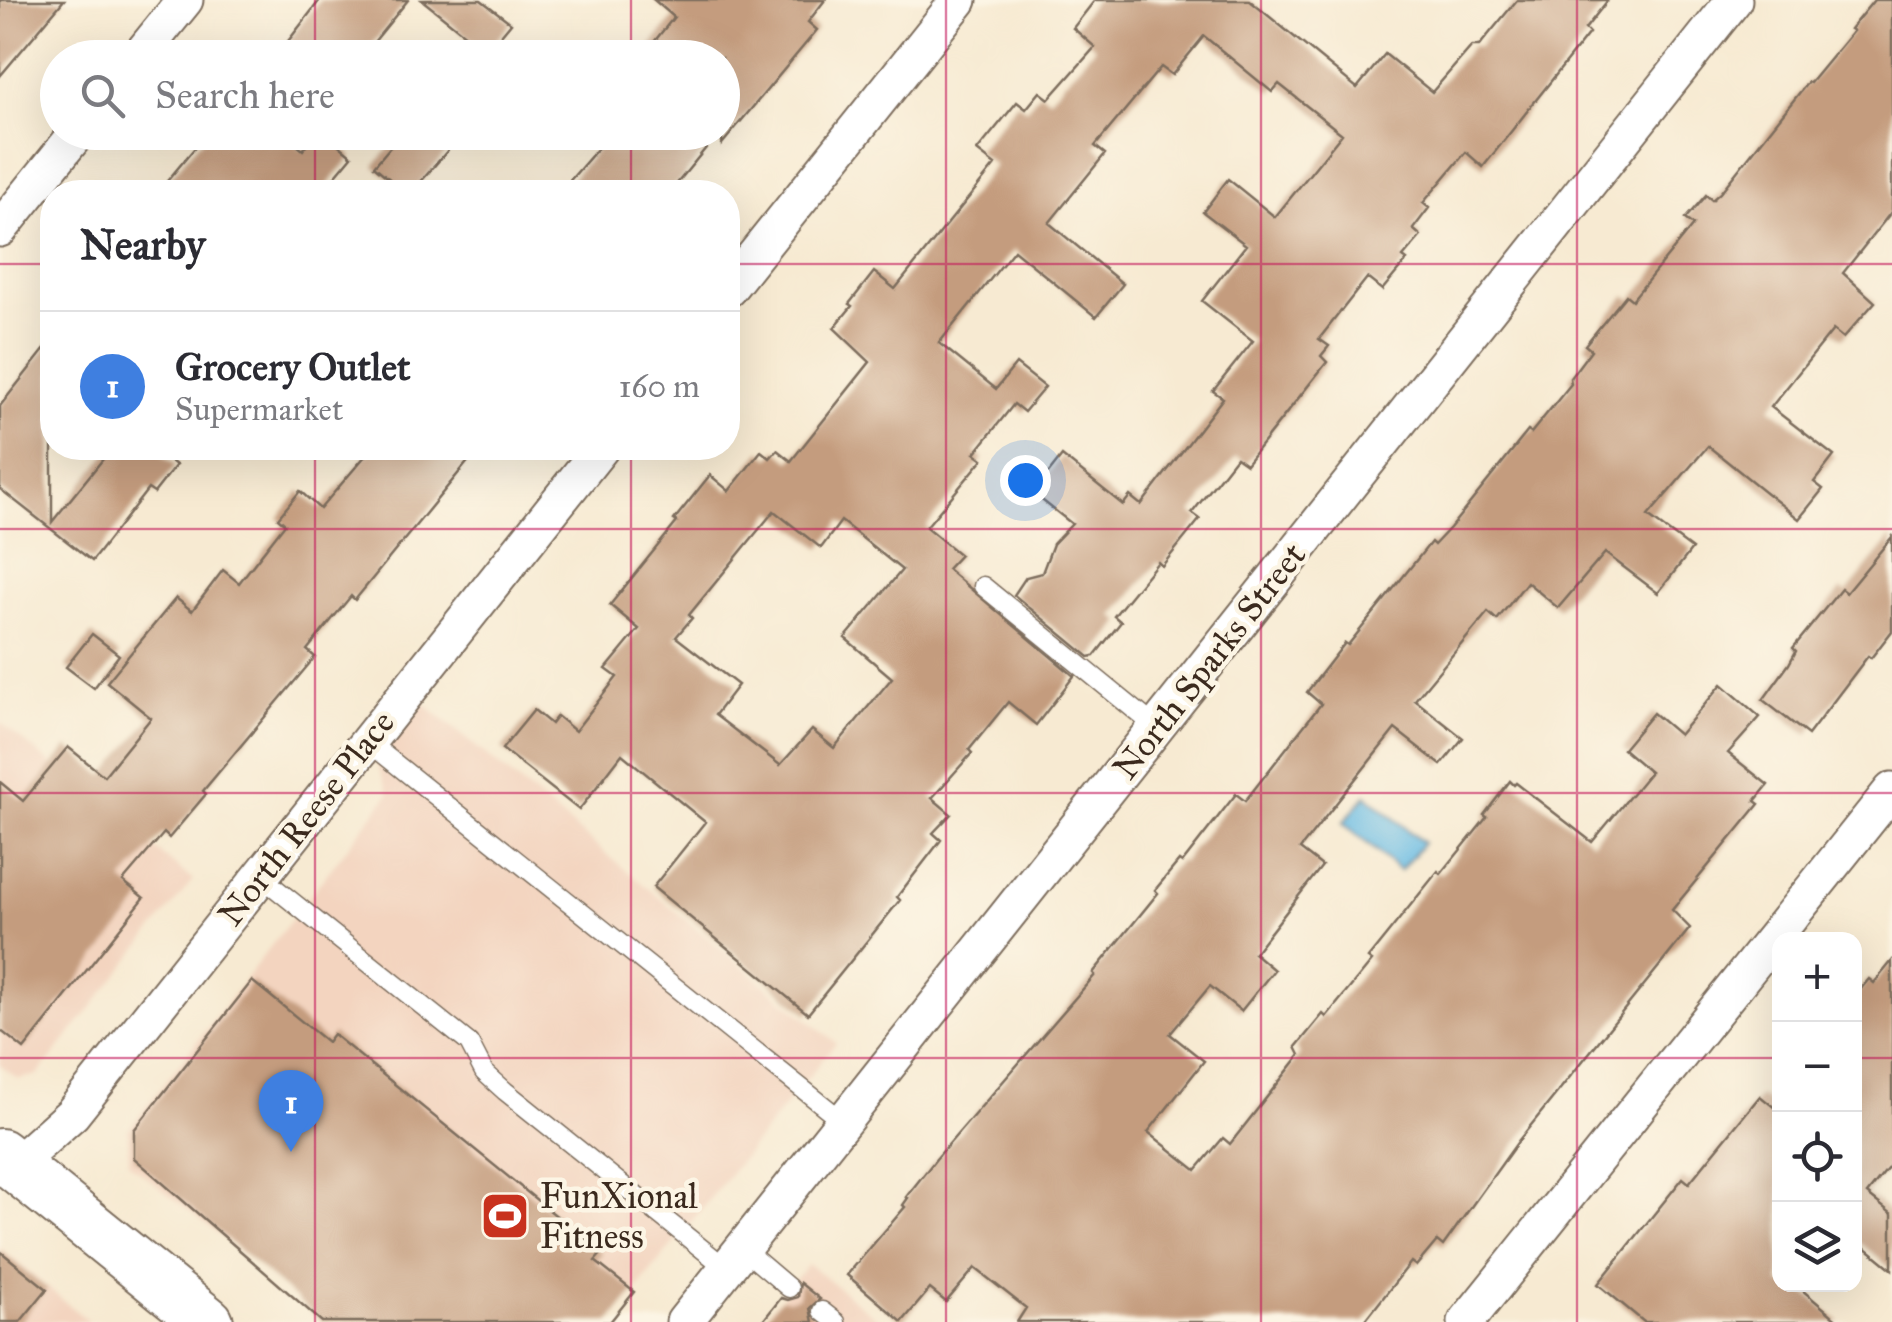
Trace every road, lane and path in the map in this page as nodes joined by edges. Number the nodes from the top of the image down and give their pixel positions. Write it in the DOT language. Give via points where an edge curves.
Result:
graph roads {
  1 [pos="185,0"];
  2 [pos="958,0"];
  3 [pos="1734,0"];
  4 [pos="153,40"];
  5 [pos="63,150"];
  6 [pos="0,228"];
  7 [pos="740,274"];
  8 [pos="591,460"];
  9 [pos="983,586"];
  10 [pos="1157,728"];
  11 [pos="367,741"];
  12 [pos="1892,790"];
  13 [pos="260,876"];
  14 [pos="844,1122"];
  15 [pos="5,1166"];
  16 [pos="734,1259"];
  17 [pos="789,1288"];
  18 [pos="208,1322"];
  19 [pos="684,1322"];
  20 [pos="1466,1322"];
  1 -- 4 [label="street"];
  2 -- 7 [label="street"];
  3 -- 10 [label="street, North Sparks Street"];
  5 -- 6 [label="street"];
  8 -- 11 [label="street, North Reese Place"];
  9 -- 10 [label="lane"];
  10 -- 14 [label="street, North Sparks Street"];
  11 -- 13 [label="street, North Reese Place"];
  11 -- 14 [label="lane"];
  12 -- 20 [label="street"];
  13 -- 15 [label="street, North Reese Place" via="72,1114"];
  13 -- 16 [label="lane" via="470,1044 484,1072 505,1090"];
  14 -- 16 [label="street, North Sparks Street"];
  15 -- 18 [label="main road"];
  16 -- 17 [label="lane"];
  16 -- 19 [label="street, North Sparks Street"];
}
